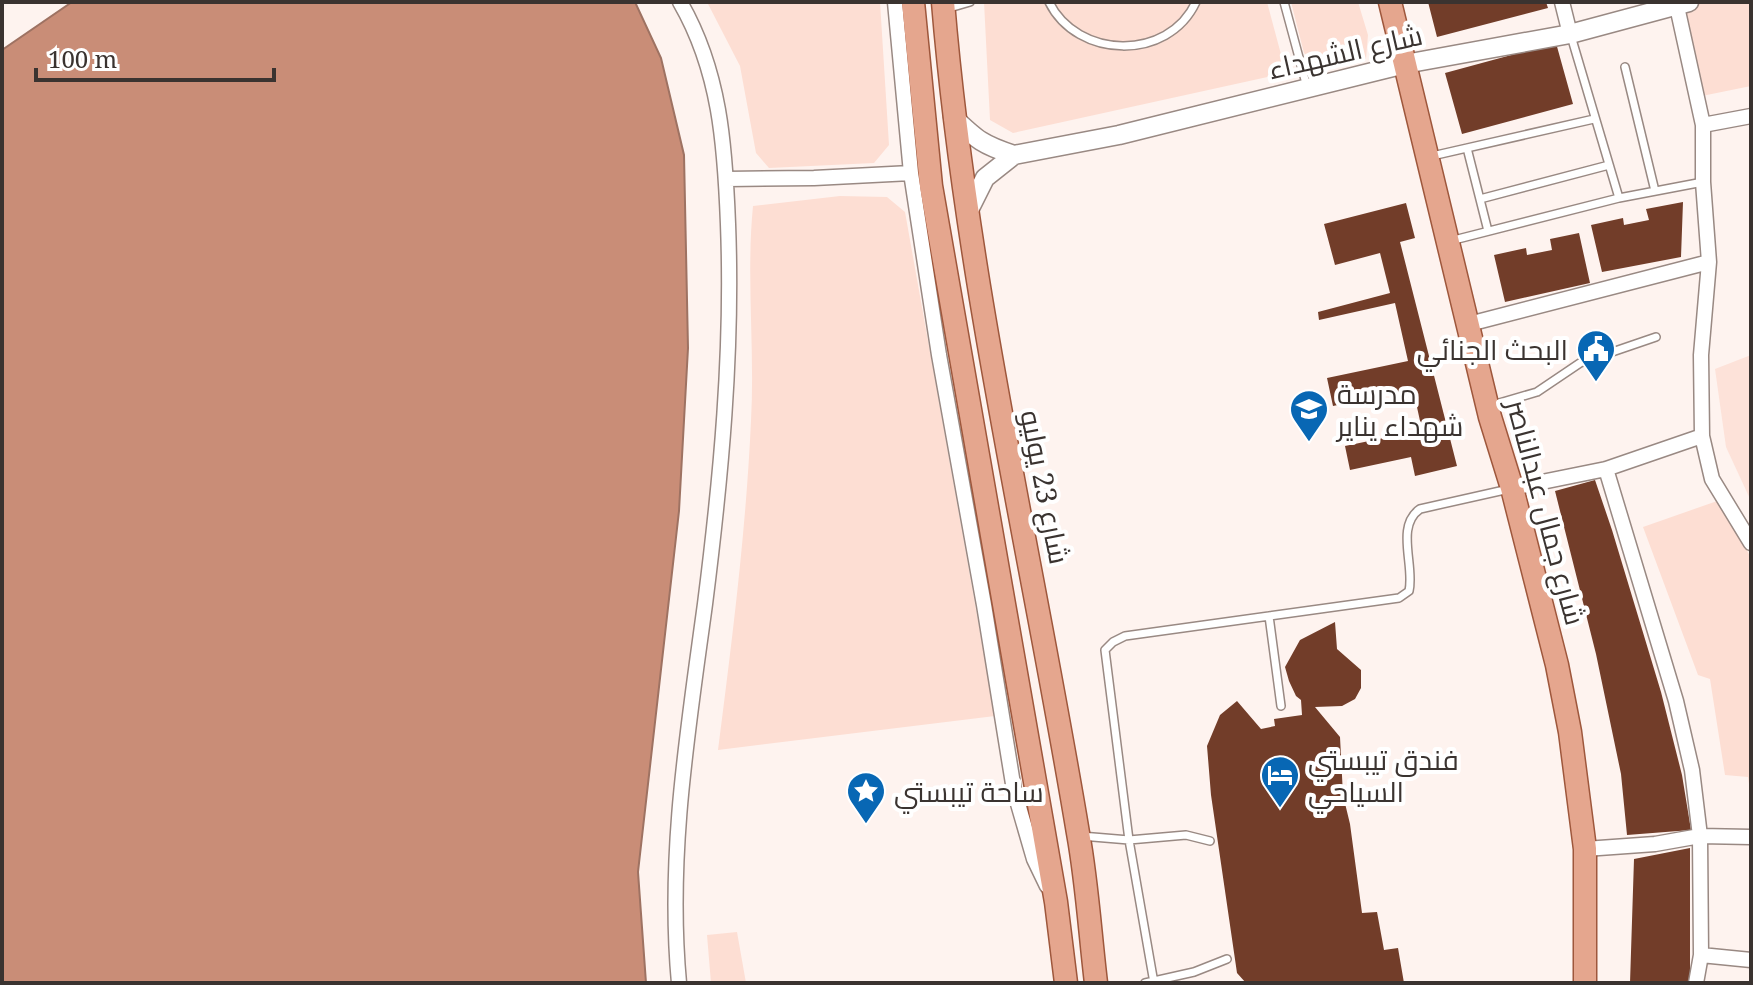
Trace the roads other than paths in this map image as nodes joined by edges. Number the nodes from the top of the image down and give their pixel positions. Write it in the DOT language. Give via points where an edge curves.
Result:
graph roads {
  1 [pos="680,2"];
  2 [pos="895,2"];
  3 [pos="913,2"];
  4 [pos="970,2"];
  5 [pos="1049,2"];
  6 [pos="1196,2"];
  7 [pos="1284,2"];
  8 [pos="1390,2"];
  9 [pos="1562,2"];
  10 [pos="1681,3"];
  11 [pos="943,6"];
  12 [pos="1570,34"];
  13 [pos="1405,64"];
  14 [pos="1625,67"];
  15 [pos="1307,87"];
  16 [pos="1751,116"];
  17 [pos="953,117"];
  18 [pos="1594,119"];
  19 [pos="1703,125"];
  20 [pos="1467,148"];
  21 [pos="1014,155"];
  22 [pos="1427,157"];
  23 [pos="1609,165"];
  24 [pos="911,173"];
  25 [pos="727,179"];
  26 [pos="1703,182"];
  27 [pos="1655,191"];
  28 [pos="1619,198"];
  29 [pos="1480,199"];
  30 [pos="967,216"];
  31 [pos="1488,231"];
  32 [pos="1448,241"];
  33 [pos="1709,262"];
  34 [pos="1469,324"];
  35 [pos="1656,337"];
  36 [pos="947,339"];
  37 [pos="1488,407"];
  38 [pos="1702,436"];
  39 [pos="1606,469"];
  40 [pos="1512,488"];
  41 [pos="1751,543"];
  42 [pos="1269,616"];
  43 [pos="1281,706"];
  44 [pos="1079,836"];
  45 [pos="1700,836"];
  46 [pos="1751,837"];
  47 [pos="1129,840"];
  48 [pos="1210,841"];
  49 [pos="1585,849"];
  50 [pos="1701,955"];
  51 [pos="1227,959"];
  52 [pos="1751,960"];
  53 [pos="679,983"];
  54 [pos="1066,983"];
  55 [pos="1096,983"];
  56 [pos="1151,983"];
  57 [pos="1585,983"];
  58 [pos="1696,983"];
  1 -- 25 [label="street" via="719,103"];
  2 -- 24 [label="street"];
  3 -- 36 [label="main road, شارع 23 يوليو"];
  4 -- 11 [label="lane"];
  5 -- 6 [label="lane" via="1056,17 1087,40 1124,48 1161,39 1190,15"];
  7 -- 15 [label="lane"];
  8 -- 13 [label="main road, شارع جمال عبدالناصر"];
  9 -- 12 [label="street"];
  10 -- 12 [label="street, شارع الشهداء"];
  10 -- 19 [label="street"];
  11 -- 17 [label="main road, شارع 23 يوليو"];
  12 -- 13 [label="street, شارع الشهداء"];
  12 -- 18 [label="lane"];
  13 -- 15 [label="street, شارع الشهداء"];
  13 -- 22 [label="main road, شارع جمال عبدالناصر"];
  14 -- 27 [label="lane"];
  15 -- 21 [label="street, شارع الشهداء" via="1119,135"];
  16 -- 19 [label="street"];
  17 -- 21 [label="street" via="977,141"];
  17 -- 30 [label="main road, شارع 23 يوليو"];
  18 -- 20 [label="lane"];
  18 -- 23 [label="lane"];
  19 -- 26 [label="street"];
  20 -- 22 [label="lane"];
  20 -- 29 [label="lane"];
  21 -- 30 [label="street, شارع الشهداء" via="985,178"];
  22 -- 32 [label="main road, شارع جمال عبدالناصر"];
  23 -- 28 [label="lane"];
  23 -- 29 [label="lane"];
  24 -- 25 [label="street"];
  24 -- 36 [label="street"];
  25 -- 53 [label="street" via="728,358 718,492 678,823"];
  26 -- 27 [label="lane"];
  26 -- 33 [label="street"];
  27 -- 28 [label="lane"];
  28 -- 31 [label="lane"];
  29 -- 31 [label="lane"];
  30 -- 44 [label="main road, شارع 23 يوليو"];
  31 -- 32 [label="lane"];
  32 -- 34 [label="main road, شارع جمال عبدالناصر"];
  33 -- 34 [label="street"];
  33 -- 38 [label="street" via="1701,355"];
  34 -- 37 [label="main road, شارع جمال عبدالناصر"];
  35 -- 37 [label="lane" via="1580,363 1537,392"];
  36 -- 54 [label="main road, شارع 23 يوليو" via="1056,902"];
  37 -- 40 [label="main road, شارع جمال عبدالناصر"];
  38 -- 39 [label="street"];
  38 -- 41 [label="street" via="1712,479"];
  39 -- 40 [label="street"];
  39 -- 45 [label="street" via="1676,701"];
  40 -- 42 [label="lane" via="1412,515 1407,524 1412,581 1399,598"];
  40 -- 49 [label="main road, شارع جمال عبدالناصر" via="1557,665"];
  42 -- 43 [label="lane"];
  42 -- 47 [label="lane" via="1125,636 1105,650"];
  44 -- 47 [label="lane"];
  44 -- 55 [label="main road, شارع 23 يوليو"];
  45 -- 46 [label="street"];
  45 -- 49 [label="street"];
  45 -- 50 [label="street"];
  47 -- 48 [label="lane" via="1186,835"];
  47 -- 56 [label="lane"];
  49 -- 57 [label="main road, شارع جمال عبدالناصر"];
  50 -- 52 [label="street"];
  50 -- 58 [label="street"];
  51 -- 56 [label="lane"];
}
